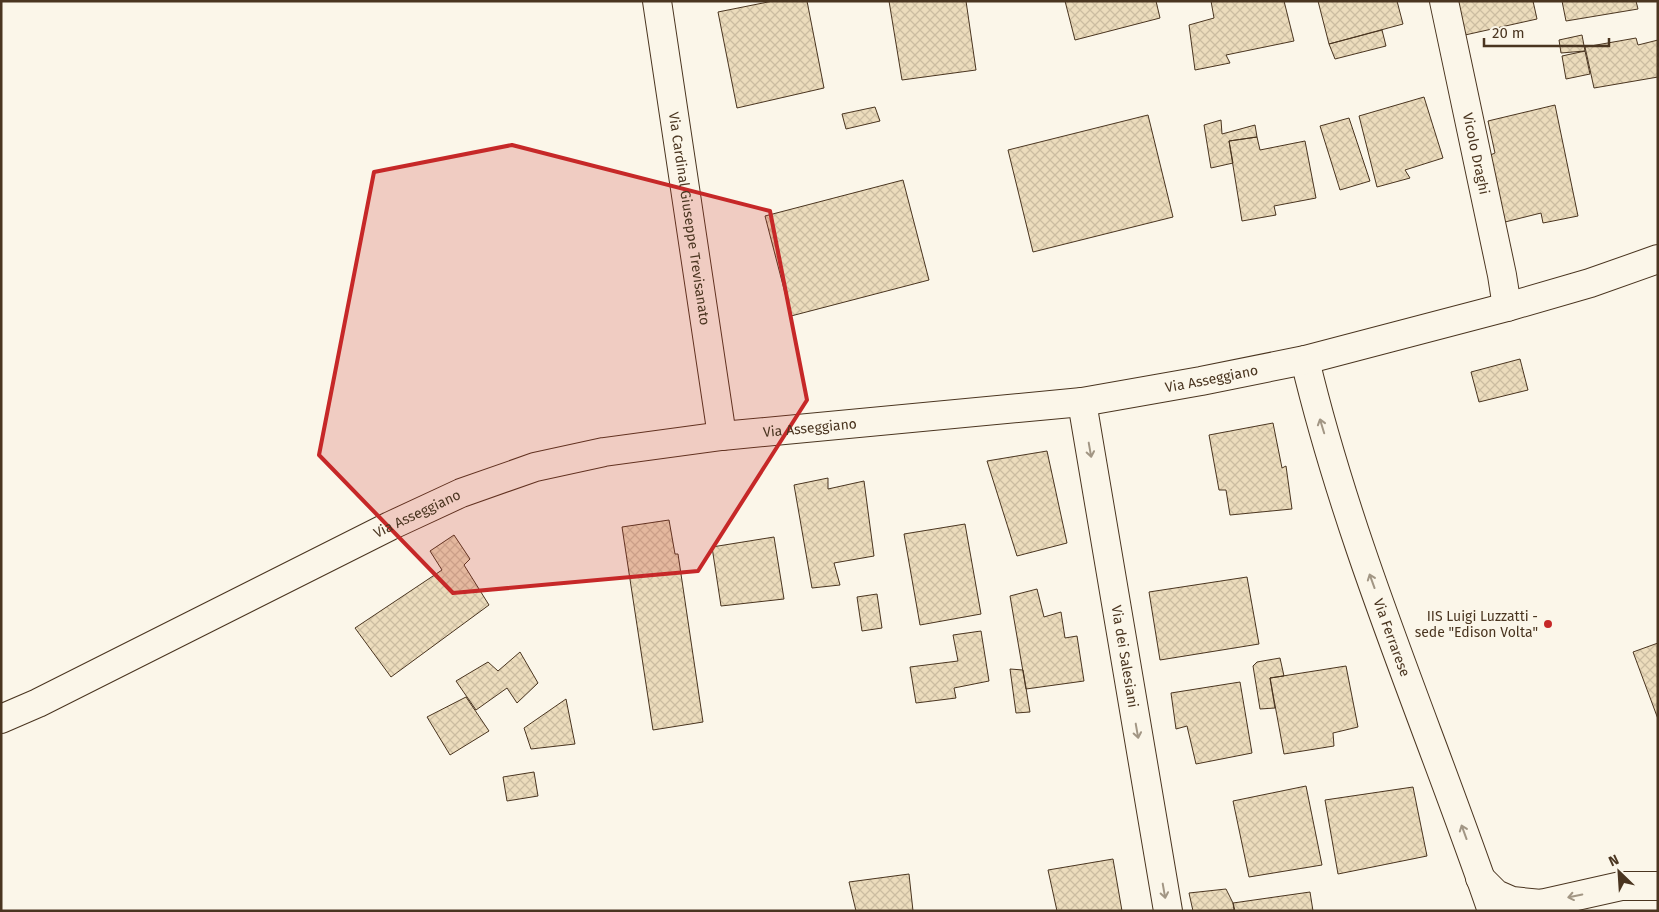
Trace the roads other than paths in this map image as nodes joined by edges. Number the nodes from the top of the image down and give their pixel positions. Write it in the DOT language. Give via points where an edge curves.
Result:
graph roads {
  1 [pos="657,1"];
  2 [pos="1444,1"];
  3 [pos="1658,259"];
  4 [pos="1507,306"];
  5 [pos="1305,360"];
  6 [pos="1082,402"];
  7 [pos="722,436"];
  8 [pos="1,719"];
  9 [pos="1480,878"];
  10 [pos="1658,886"];
  11 [pos="1168,911"];
  12 [pos="1492,911"];
  1 -- 7 [label="street, Via Cardinal Giuseppe Trevisanato"];
  2 -- 4 [label="street, Vicolo Draghi"];
  3 -- 4 [label="street, Via Asseggiano" via="1590,283"];
  4 -- 5 [label="street, Via Asseggiano"];
  5 -- 6 [label="street, Via Asseggiano"];
  9 -- 5 [label="street, Via Ferrarese, one-way" via="1365,563 1321,423"];
  6 -- 7 [label="street, Via Asseggiano"];
  6 -- 11 [label="street, Via dei Salesiani, one-way"];
  7 -- 8 [label="street, Via Asseggiano" via="596,453 535,467 461,493"];
  10 -- 9 [label="street, one-way" via="1621,886 1541,904 1512,901 1496,894"];
  9 -- 12 [label="street, Via Ferrarese"];
}
